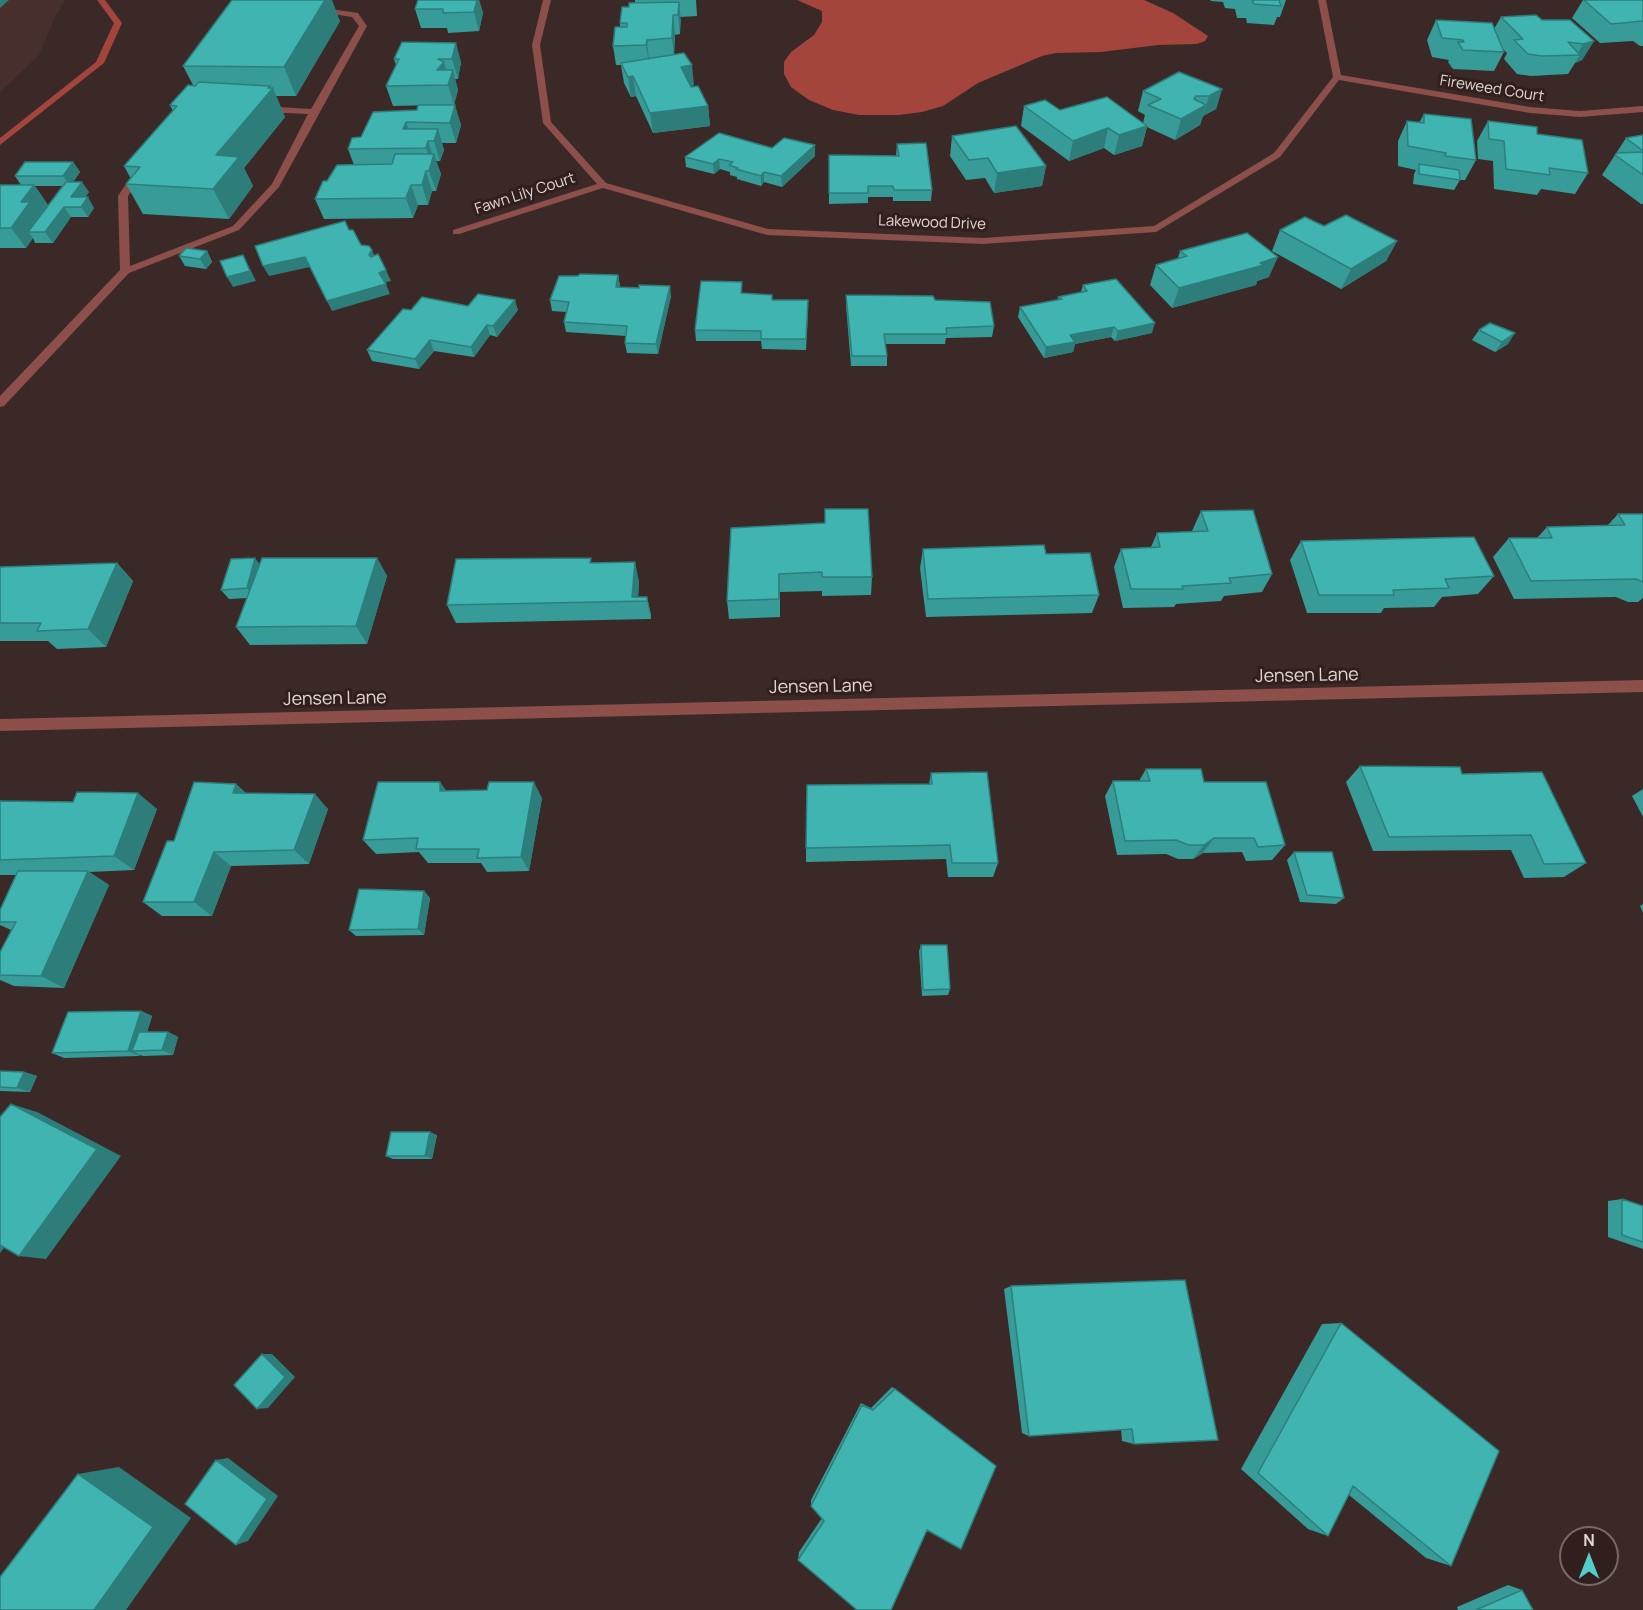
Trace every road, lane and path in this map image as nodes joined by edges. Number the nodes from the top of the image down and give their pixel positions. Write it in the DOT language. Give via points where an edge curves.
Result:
graph roads {
  1 [pos="547,0"];
  2 [pos="1322,0"];
  3 [pos="305,8"];
  4 [pos="1337,77"];
  5 [pos="250,108"];
  6 [pos="1643,109"];
  7 [pos="314,112"];
  8 [pos="147,159"];
  9 [pos="603,185"];
  10 [pos="456,232"];
  11 [pos="125,271"];
  12 [pos="0,403"];
  13 [pos="1643,686"];
  14 [pos="0,725"];
  1 -- 9 [label="street" via="536,45 547,123"];
  2 -- 4 [label="street"];
  3 -- 7 [label="street" via="355,15 363,26"];
  4 -- 6 [label="street, Fireweed Court" via="1530,110 1580,114"];
  4 -- 9 [label="street, Lakewood Drive" via="1277,155 1156,229 983,241 767,232"];
  5 -- 7 [label="street"];
  7 -- 11 [label="street" via="276,185 236,228"];
  8 -- 11 [label="street" via="123,196"];
  9 -- 10 [label="street, Fawn Lily Court"];
  11 -- 12 [label="street"];
  13 -- 14 [label="street, Jensen Lane"];
}
